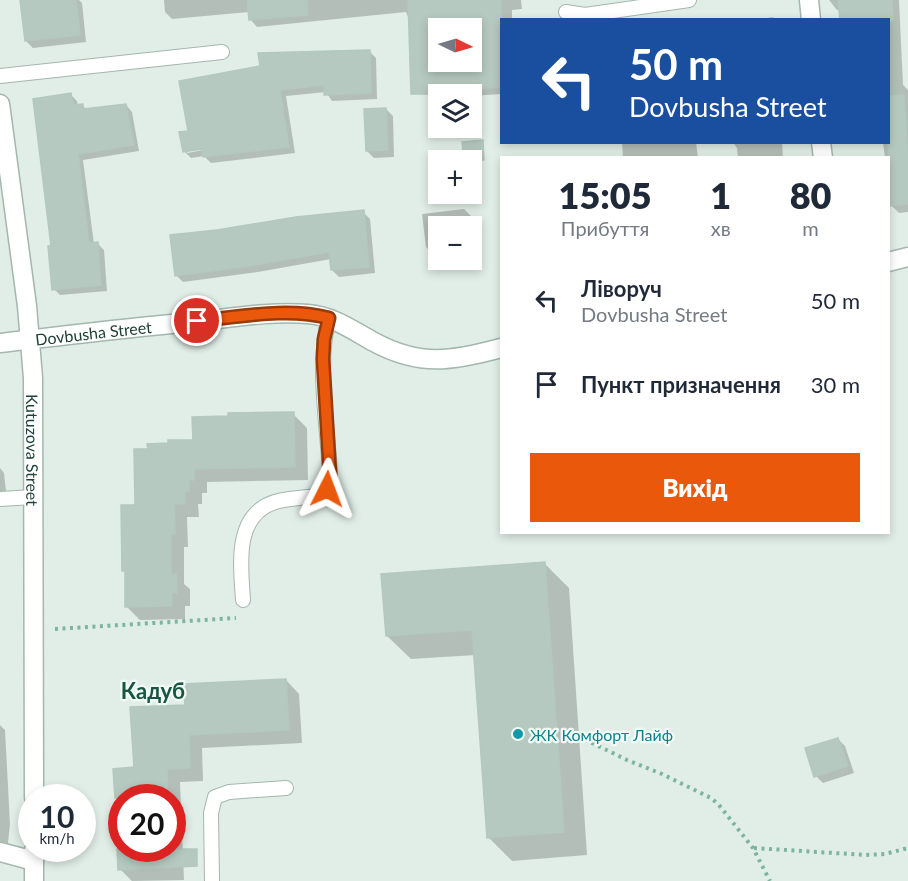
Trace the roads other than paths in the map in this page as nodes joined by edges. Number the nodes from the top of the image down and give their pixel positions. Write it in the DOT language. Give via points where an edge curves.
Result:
graph roads {
  1 [pos="689,0"];
  2 [pos="809,0"];
  3 [pos="566,12"];
  4 [pos="811,18"];
  5 [pos="222,52"];
  6 [pos="0,76"];
  7 [pos="0,104"];
  8 [pos="908,257"];
  9 [pos="890,262"];
  10 [pos="329,318"];
  11 [pos="31,339"];
  12 [pos="0,343"];
  13 [pos="500,348"];
  14 [pos="33,497"];
  15 [pos="0,499"];
  16 [pos="243,600"];
  17 [pos="34,784"];
  18 [pos="286,788"];
  19 [pos="0,852"];
  20 [pos="18,854"];
  21 [pos="34,862"];
  22 [pos="34,881"];
  23 [pos="212,881"];
  1 -- 3 [label="lane" via="585,15"];
  2 -- 4 [label="street"];
  5 -- 6 [label="lane"];
  7 -- 11 [label="street, Kutuzova Street"];
  8 -- 9 [label="street"];
  10 -- 11 [label="street, Dovbusha Street" via="273,314"];
  10 -- 13 [label="street, Dovbusha Street" via="409,357 453,359"];
  10 -- 16 [label="lane" via="323,359 330,475 327,489 317,496 273,502 248,523 243,542"];
  11 -- 12 [label="street, Dovbusha Street"];
  11 -- 14 [label="street, Kutuzova Street"];
  14 -- 15 [label="lane"];
  14 -- 17 [label="street, Kutuzova Street"];
  18 -- 23 [label="lane" via="229,792 215,797 211,813"];
  19 -- 20 [label="street"];
  21 -- 22 [label="street"];
}
